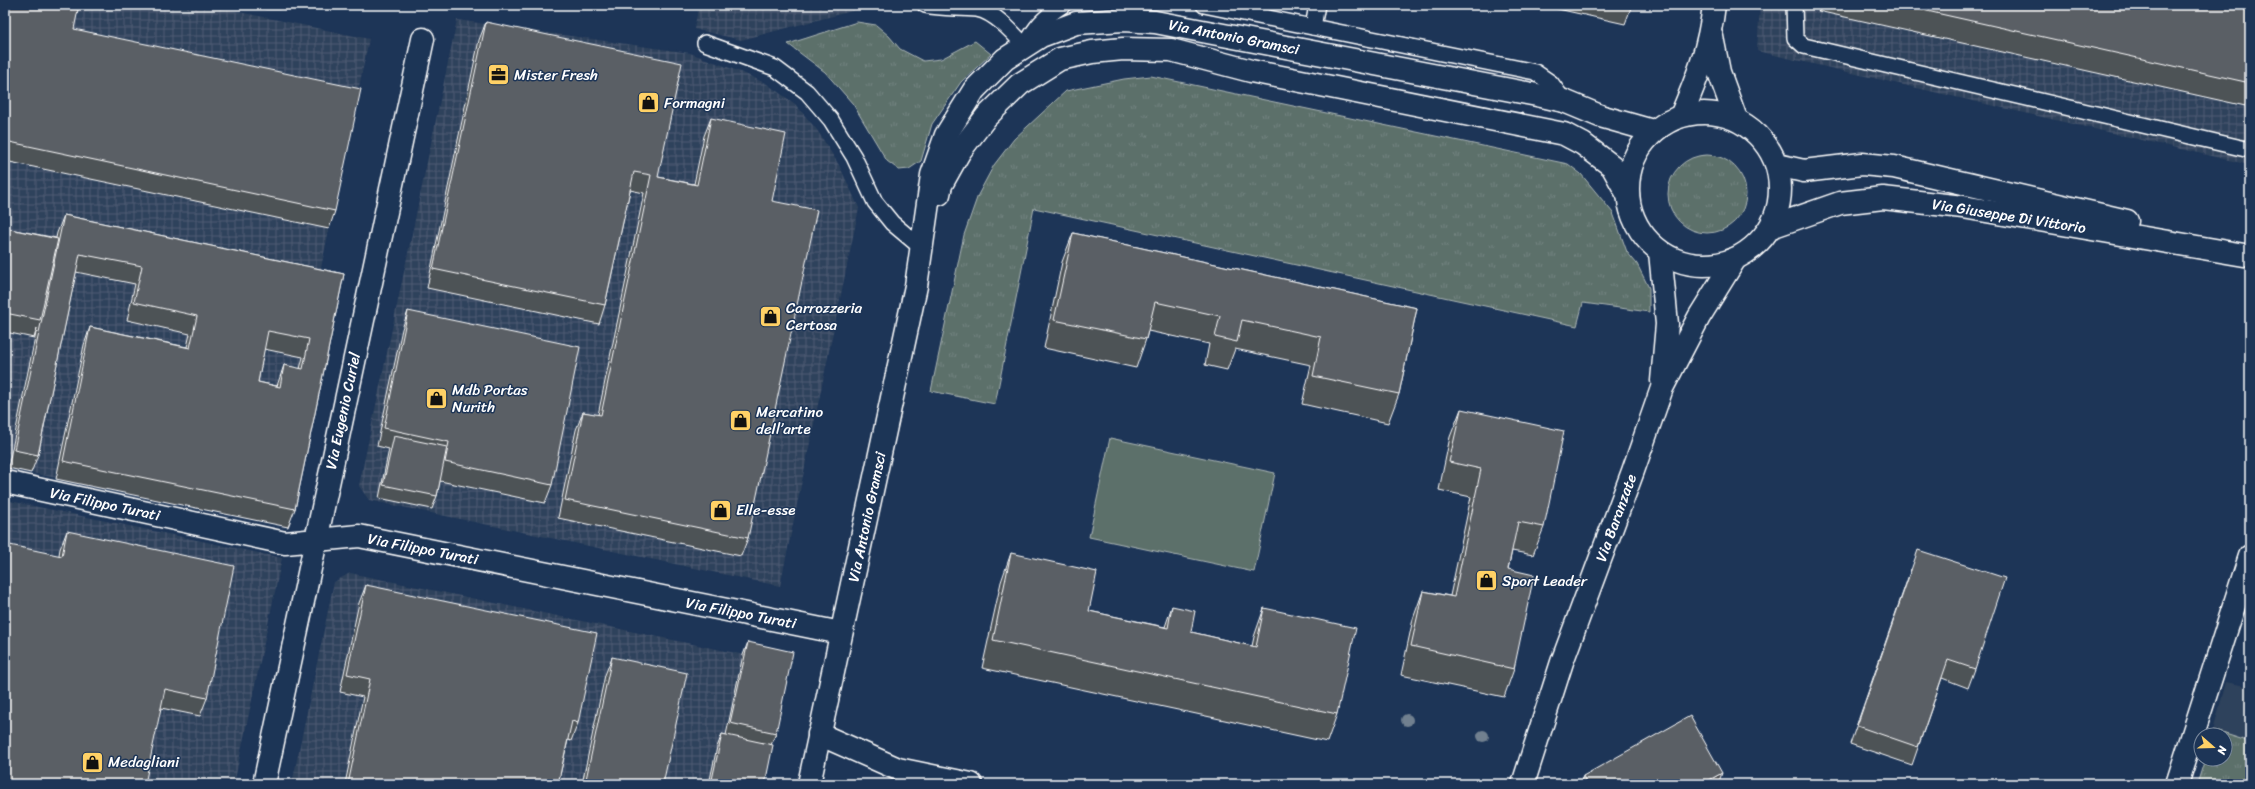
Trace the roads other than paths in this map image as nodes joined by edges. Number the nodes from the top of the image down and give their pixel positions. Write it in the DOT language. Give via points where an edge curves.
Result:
graph roads {
  1 [pos="924,5"];
  2 [pos="1063,5"];
  3 [pos="1204,5"];
  4 [pos="1317,5"];
  5 [pos="1714,5"];
  6 [pos="1794,5"];
  7 [pos="1312,27"];
  8 [pos="1711,32"];
  9 [pos="423,39"];
  10 [pos="705,43"];
  11 [pos="1026,46"];
  12 [pos="1564,101"];
  13 [pos="1681,116"];
  14 [pos="1736,119"];
  15 [pos="1653,132"];
  16 [pos="2250,150"];
  17 [pos="1777,165"];
  18 [pos="1628,195"];
  19 [pos="1771,227"];
  20 [pos="923,249"];
  21 [pos="1660,252"];
  22 [pos="2250,256"];
  23 [pos="1735,259"];
  24 [pos="1662,388"];
  25 [pos="5,482"];
  26 [pos="316,540"];
  27 [pos="2250,556"];
  28 [pos="842,633"];
  29 [pos="819,734"];
  30 [pos="264,784"];
  31 [pos="809,784"];
  32 [pos="971,784"];
  33 [pos="1523,784"];
  34 [pos="2177,784"];
  1 -- 11 [label="lane" via="979,9 1004,23"];
  2 -- 11 [label="lane" via="1044,17"];
  3 -- 7 [label="lane"];
  4 -- 7 [label="lane"];
  5 -- 8 [label="street"];
  6 -- 16 [label="lane" via="1794,38 1804,46"];
  7 -- 12 [label="lane" via="1535,72 1551,83"];
  8 -- 13 [label="street" via="1703,64"];
  8 -- 14 [label="street" via="1719,72"];
  9 -- 26 [label="street, Via Eugenio Curiel"];
  10 -- 20 [label="lane" via="775,68 807,92 831,120 854,158 875,202 892,223"];
  11 -- 12 [label="street, Via Antonio Gramsci" via="1042,36 1076,23 1124,20 1155,22"];
  11 -- 20 [label="street, Via Antonio Gramsci" via="1005,59 974,90 946,135 932,175"];
  12 -- 15 [label="street, Via Antonio Gramsci" via="1600,116"];
  13 -- 14 [label="street" via="1699,112 1718,113"];
  13 -- 15 [label="street"];
  14 -- 17 [label="street" via="1753,130 1768,146"];
  15 -- 18 [label="street" via="1638,150 1629,171"];
  17 -- 19 [label="street" via="1781,186 1779,207"];
  17 -- 22 [label="street, Via Giuseppe Di Vittorio" via="1804,171 1862,164 1894,167 2046,201"];
  18 -- 20 [label="street, Via Antonio Gramsci" via="1612,166 1583,144 1564,134 1251,71 1171,50 1123,49 1060,59 1020,84 986,117 960,151 941,185"];
  18 -- 21 [label="street" via="1633,217 1644,236"];
  19 -- 22 [label="street, Via Giuseppe Di Vittorio" via="1840,203 1883,198 1970,208"];
  19 -- 23 [label="street" via="1753,248"];
  20 -- 28 [label="street, Via Antonio Gramsci"];
  21 -- 23 [label="street" via="1684,263 1710,266"];
  21 -- 24 [label="street, Via Baranzate" via="1667,324"];
  23 -- 24 [label="street, Via Baranzate" via="1699,317"];
  24 -- 33 [label="street, Via Baranzate" via="1562,662"];
  25 -- 26 [label="street, Via Filippo Turati" via="285,542"];
  26 -- 28 [label="street, Via Filippo Turati" via="359,536"];
  26 -- 30 [label="street, Via Eugenio Curiel"];
  27 -- 34 [label="street"];
  28 -- 29 [label="street, Via Antonio Gramsci"];
  29 -- 31 [label="street, Via Antonio Gramsci"];
  29 -- 32 [label="street" via="898,769"];
}
